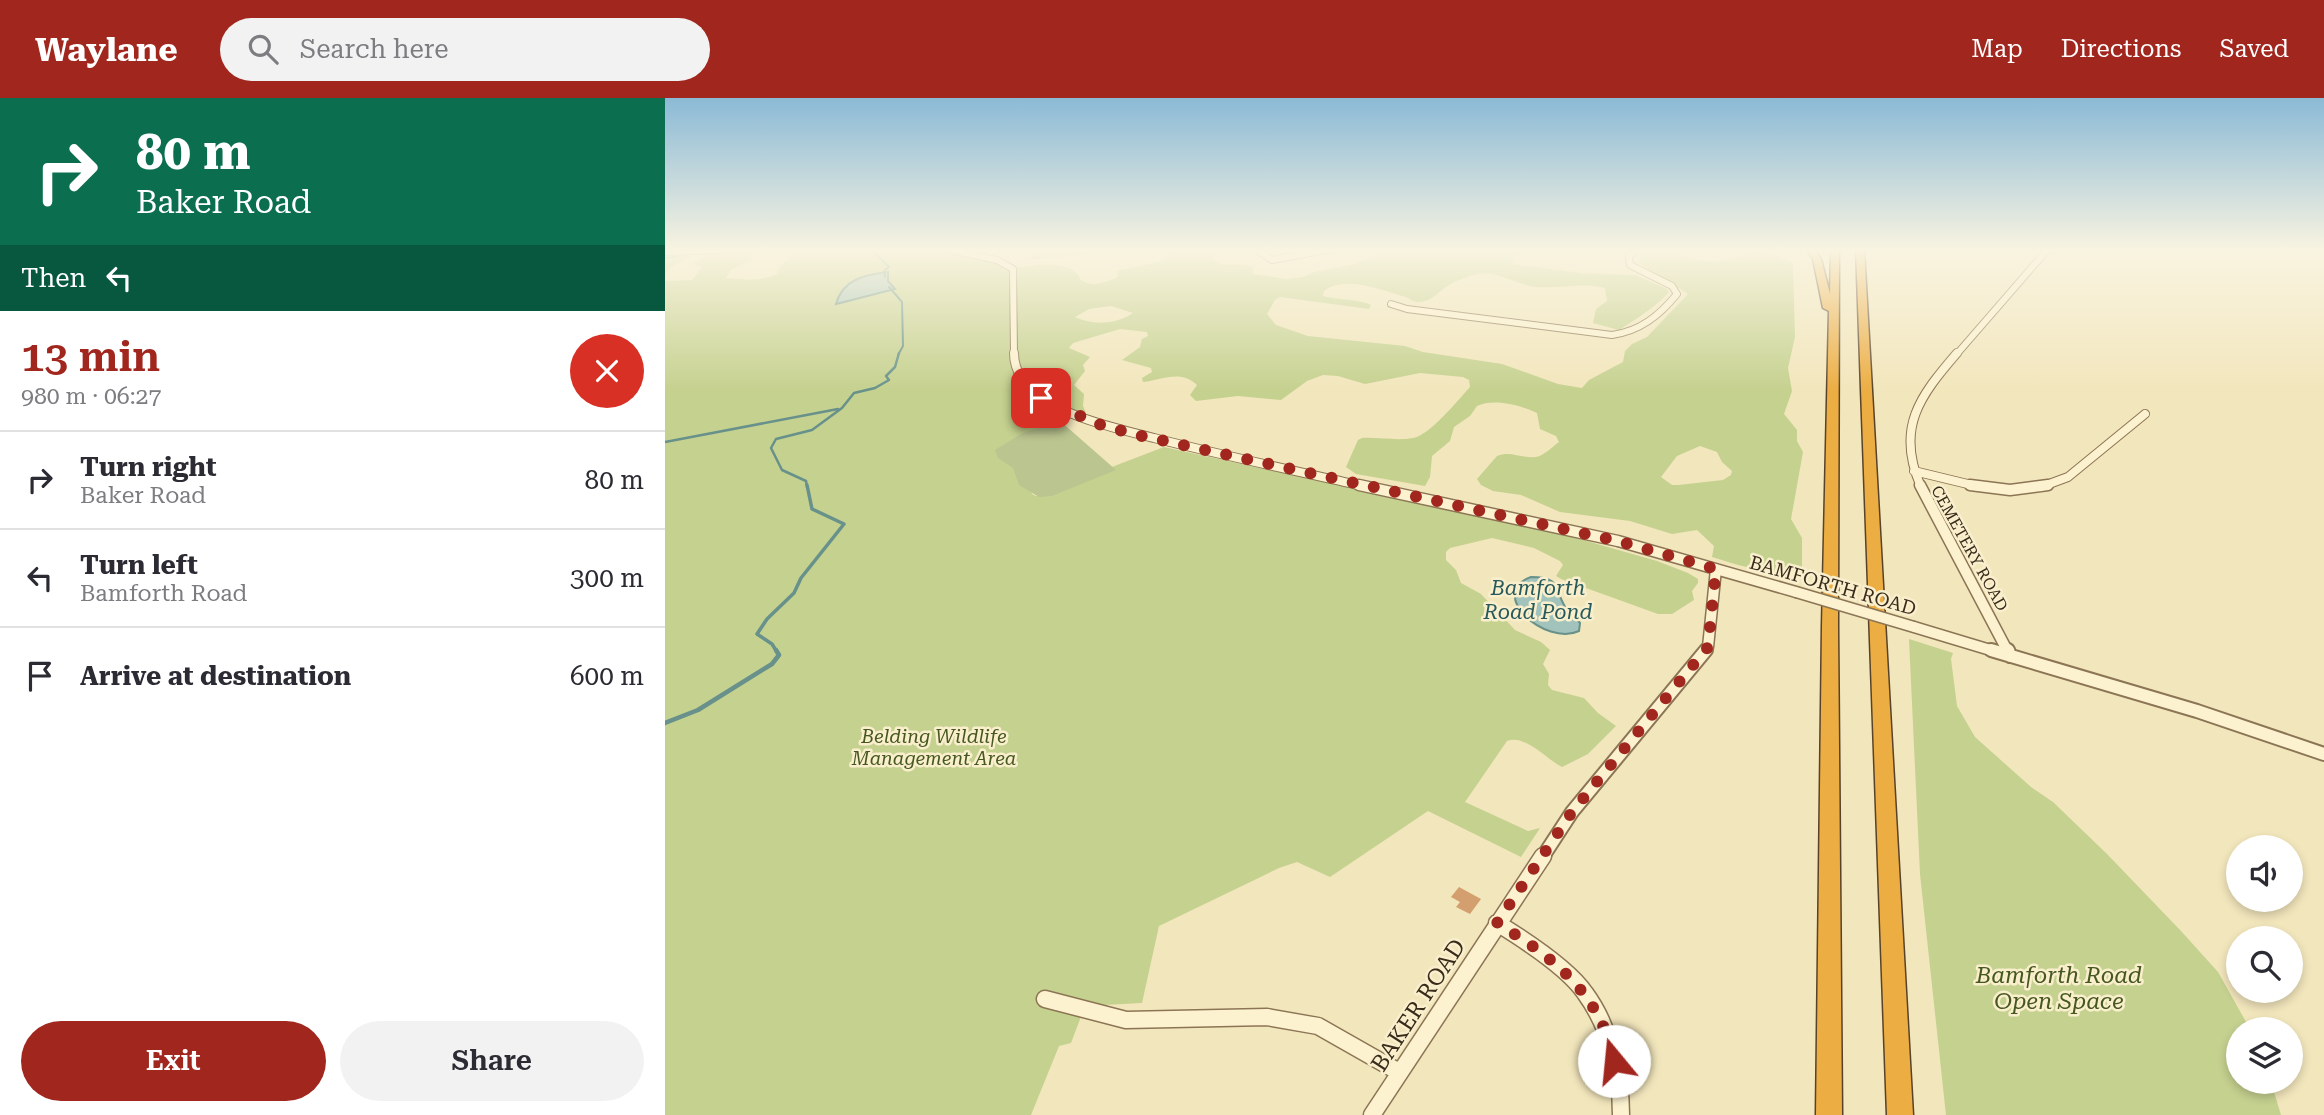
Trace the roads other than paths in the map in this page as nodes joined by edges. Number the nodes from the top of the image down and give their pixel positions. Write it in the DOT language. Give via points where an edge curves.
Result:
graph roads {
  1 [pos="1015,296"];
  2 [pos="1675,296"];
  3 [pos="1824,296"];
  4 [pos="1835,296"];
  5 [pos="1862,296"];
  6 [pos="2006,296"];
  7 [pos="1391,304"];
  8 [pos="1835,315"];
  9 [pos="2145,414"];
  10 [pos="1914,471"];
  11 [pos="1716,569"];
  12 [pos="2010,656"];
  13 [pos="2324,754"];
  14 [pos="1497,923"];
  15 [pos="1045,999"];
  16 [pos="1399,1072"];
  17 [pos="1372,1115"];
  18 [pos="1621,1115"];
  19 [pos="1829,1115"];
  20 [pos="1900,1115"];
  1 -- 11 [label="street, BAMFORTH ROAD" via="1014,366 1023,381 1041,398 1098,424 1618,541"];
  2 -- 7 [label="street" via="1642,327 1612,335"];
  3 -- 8 [label="highway"];
  4 -- 8 [label="highway"];
  5 -- 20 [label="highway"];
  6 -- 10 [label="street, CEMETERY ROAD" via="1926,389 1913,417 1909,442"];
  8 -- 19 [label="highway"];
  9 -- 10 [label="street" via="2068,477 2041,487 2003,492"];
  10 -- 12 [label="street, CEMETERY ROAD"];
  11 -- 12 [label="street, BAMFORTH ROAD, bridge"];
  11 -- 14 [label="street, BAKER ROAD" via="1708,647 1572,812"];
  12 -- 13 [label="street, BAMFORTH ROAD"];
  14 -- 16 [label="street, BAKER ROAD"];
  14 -- 18 [label="street" via="1533,945 1585,992 1610,1041"];
  15 -- 16 [label="street" via="1126,1020 1267,1017 1318,1026"];
  16 -- 17 [label="street, BAKER ROAD"];
}
